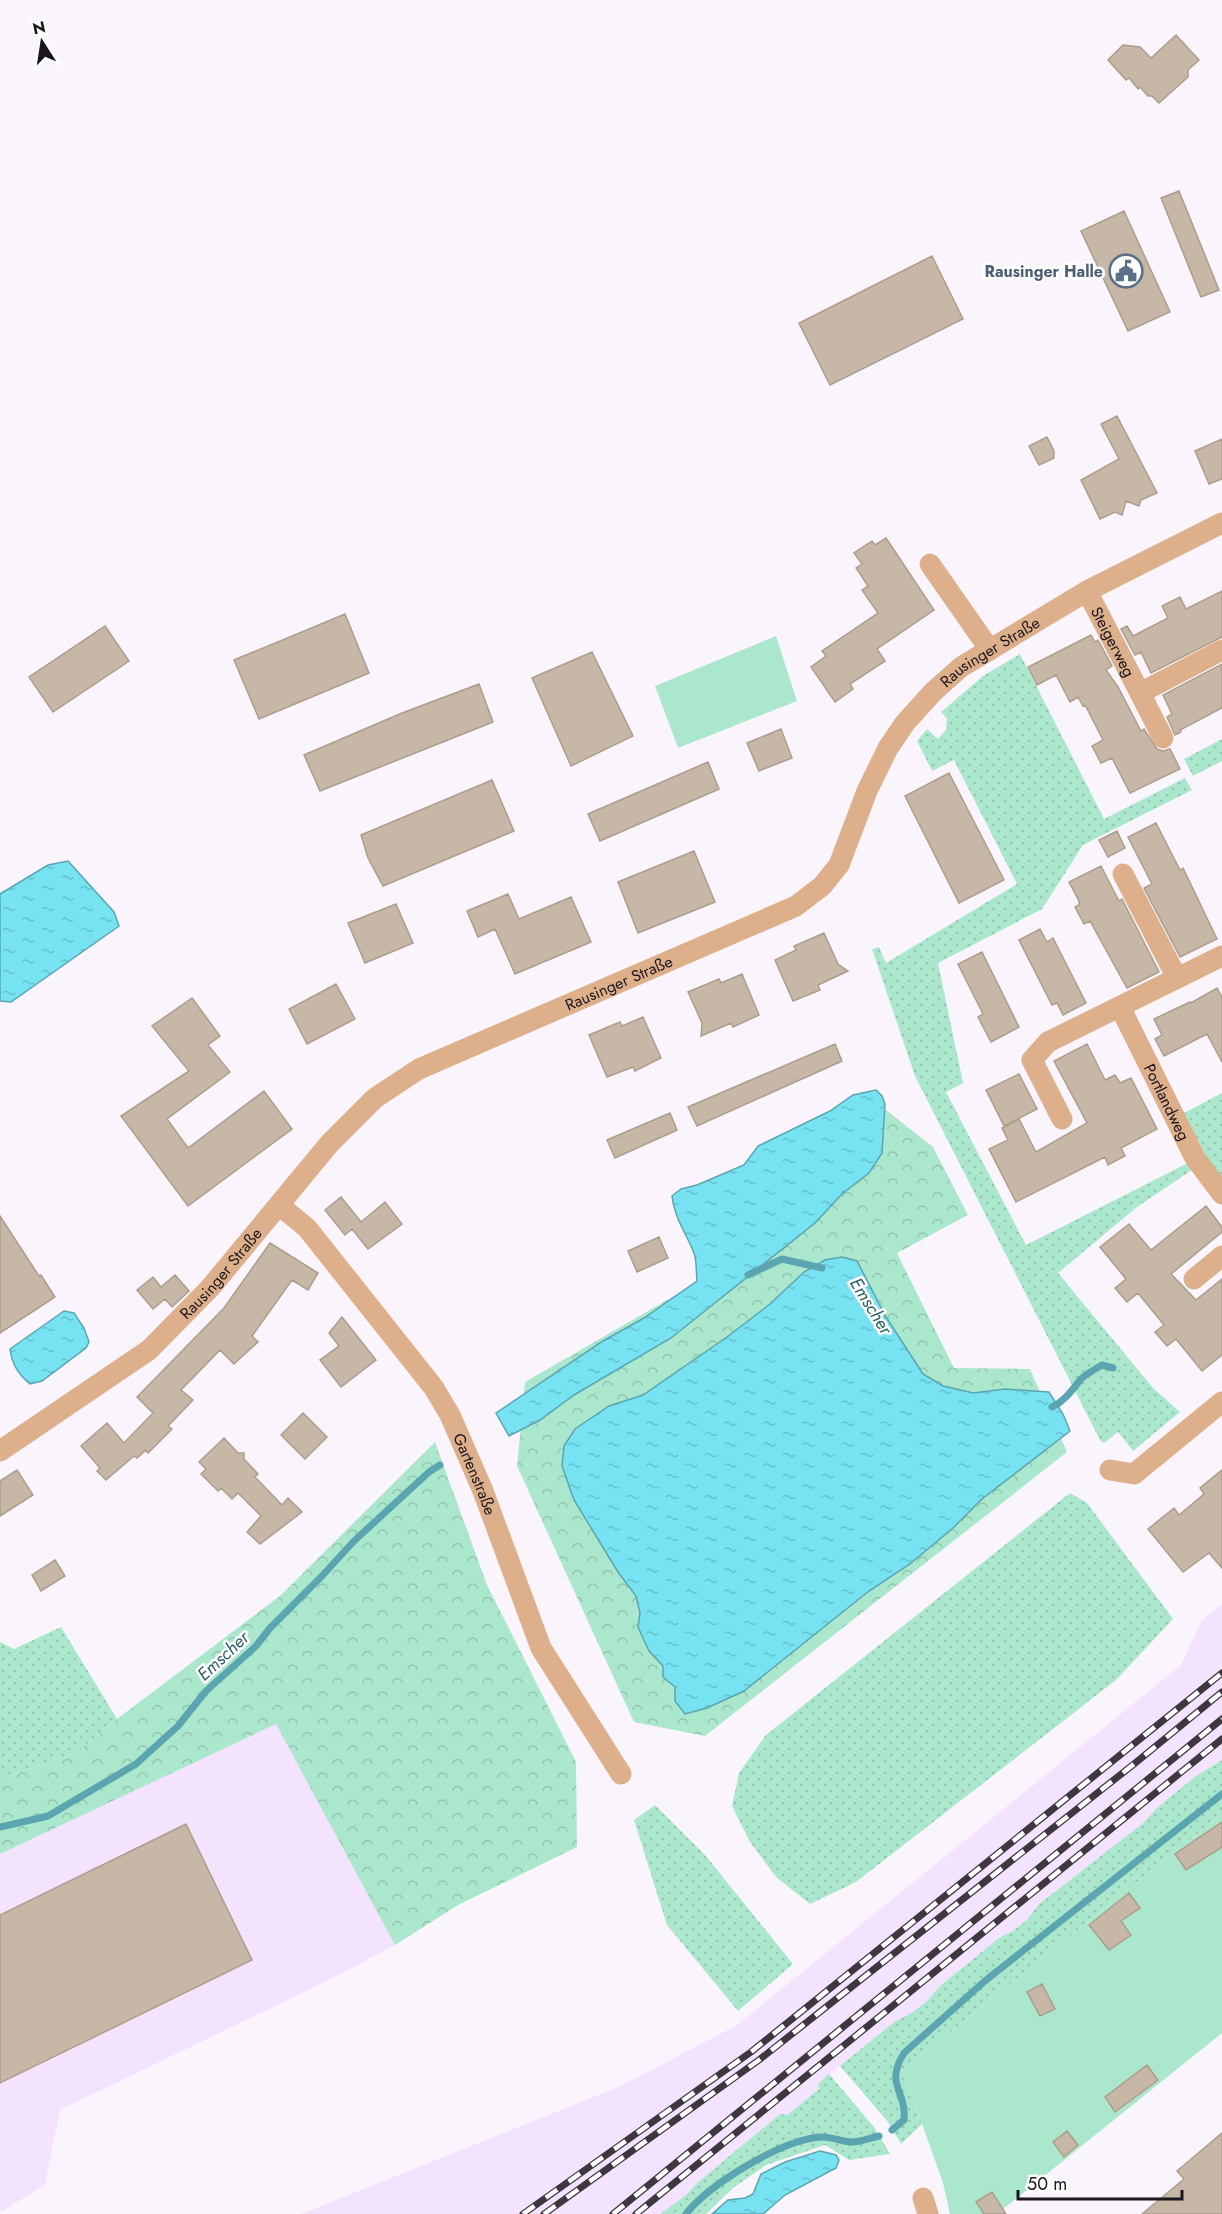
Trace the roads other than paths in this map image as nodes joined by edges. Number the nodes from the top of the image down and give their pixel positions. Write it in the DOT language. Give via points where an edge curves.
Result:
graph roads {
  1 [pos="1222,523"];
  2 [pos="930,564"];
  3 [pos="1087,591"];
  4 [pos="990,650"];
  5 [pos="1222,650"];
  6 [pos="1140,693"];
  7 [pos="1163,738"];
  8 [pos="1123,874"];
  9 [pos="1222,956"];
  10 [pos="1177,978"];
  11 [pos="1120,1007"];
  12 [pos="1062,1119"];
  13 [pos="1222,1194"];
  14 [pos="279,1204"];
  15 [pos="1222,1256"];
  16 [pos="1194,1279"];
  17 [pos="1222,1402"];
  18 [pos="0,1451"];
  19 [pos="1110,1470"];
  20 [pos="621,1774"];
  1 -- 3 [label="street, Rausinger Straße"];
  2 -- 4 [label="street"];
  3 -- 4 [label="street, Rausinger Straße"];
  3 -- 6 [label="street, Steigerweg"];
  4 -- 14 [label="street, Rausinger Straße" via="961,667 905,723 867,791 839,865 822,886 796,906 419,1069 375,1098 330,1143"];
  5 -- 6 [label="street, Steigerweg"];
  6 -- 7 [label="street, Steigerweg"];
  8 -- 10 [label="street"];
  9 -- 10 [label="street"];
  10 -- 11 [label="street"];
  11 -- 12 [label="street" via="1048,1042 1032,1060"];
  11 -- 13 [label="street, Portlandweg" via="1195,1158"];
  14 -- 18 [label="street, Rausinger Straße" via="210,1288 149,1350"];
  14 -- 20 [label="street, Gartenstraße" via="307,1228 434,1388 483,1491 542,1648"];
  15 -- 16 [label="street"];
  17 -- 19 [label="street" via="1134,1474"];
}
